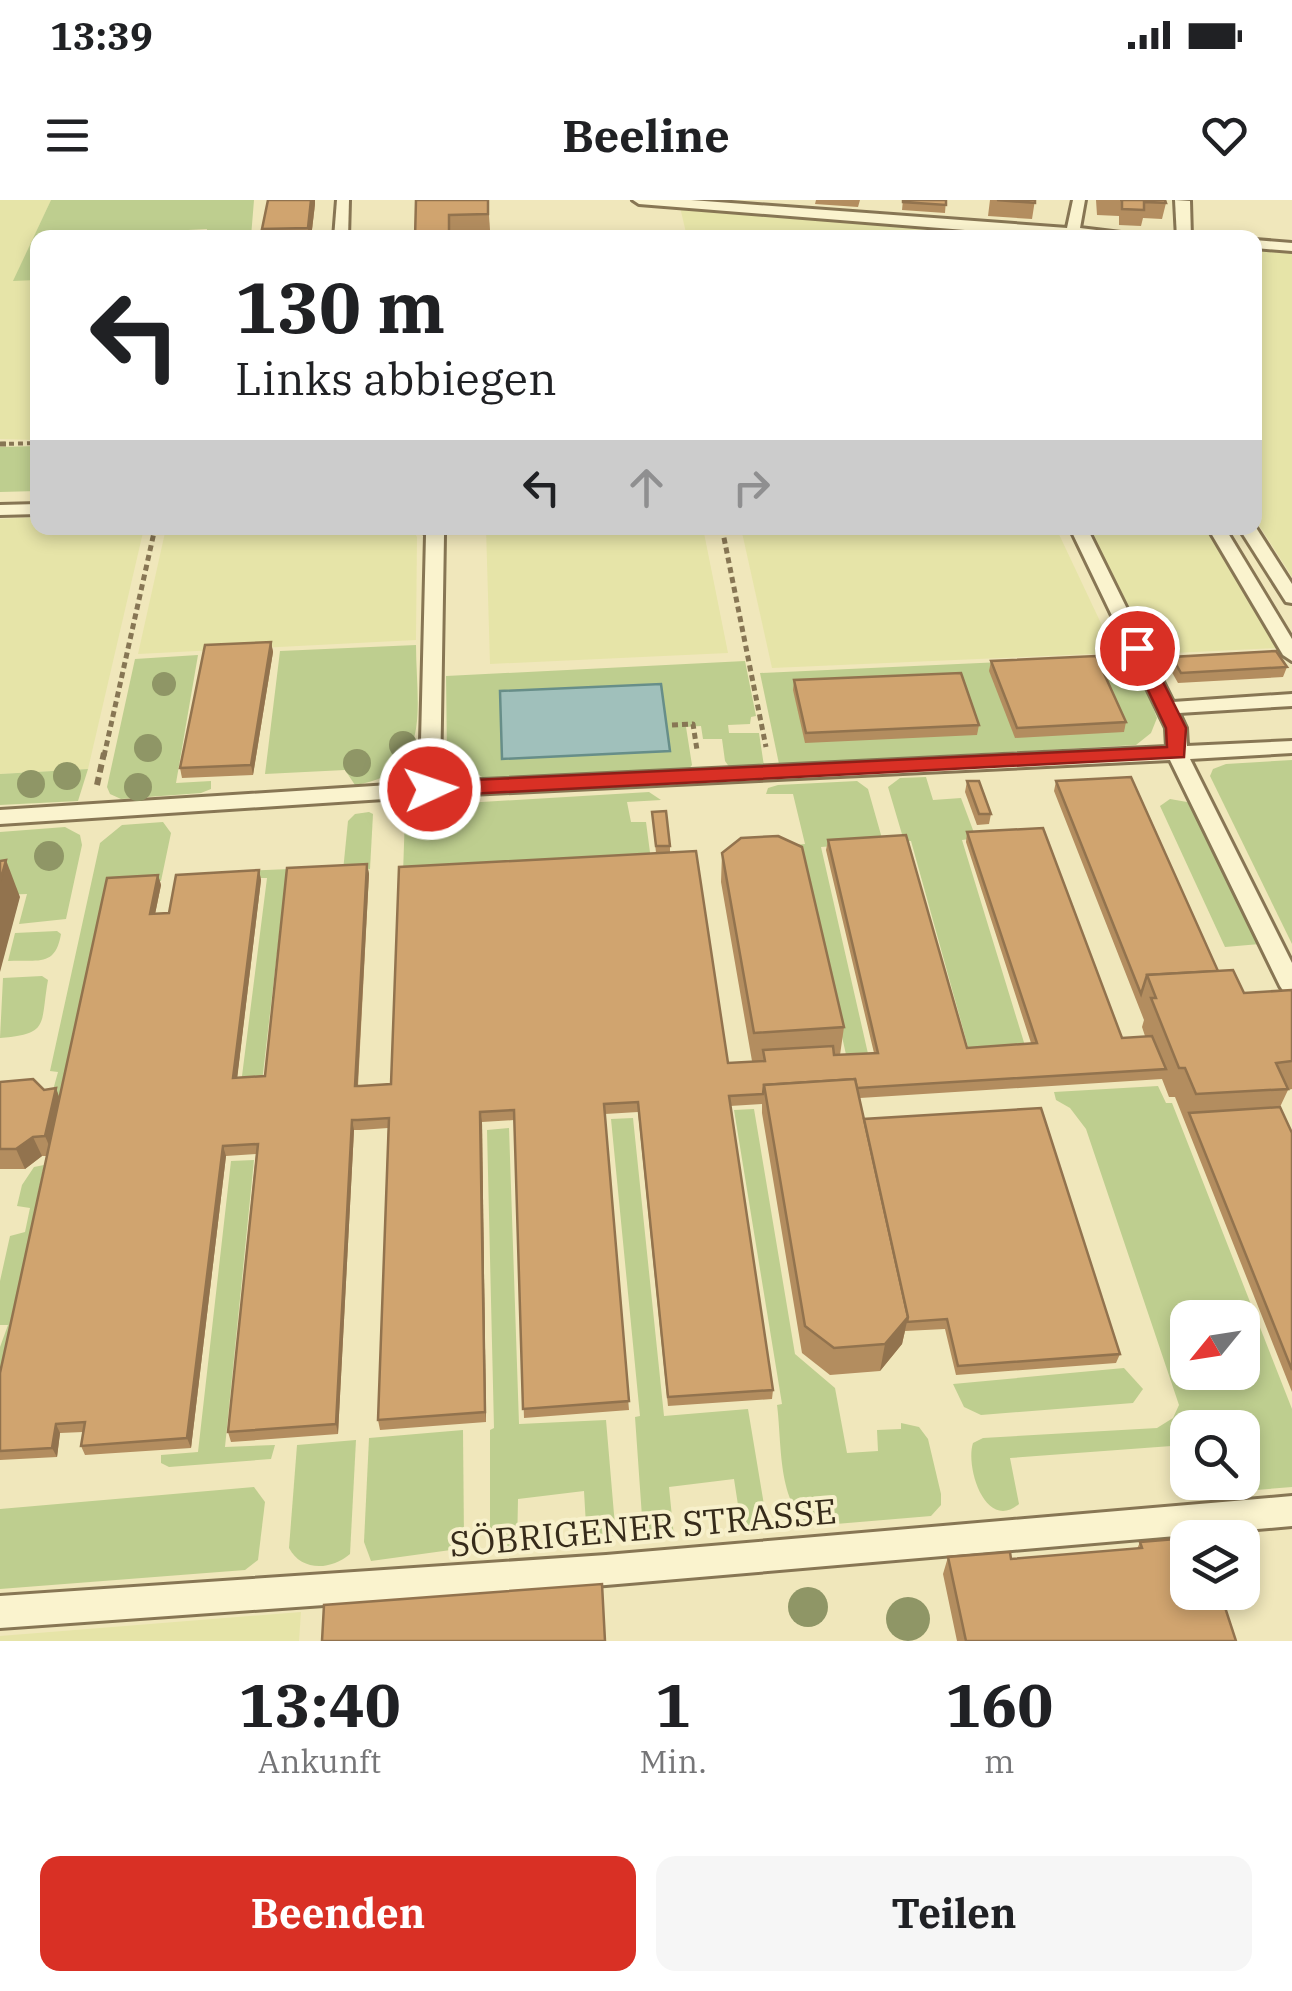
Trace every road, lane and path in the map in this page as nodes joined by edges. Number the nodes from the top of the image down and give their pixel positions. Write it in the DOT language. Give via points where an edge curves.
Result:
graph roads {
  1 [pos="343,200"];
  2 [pos="640,200"];
  3 [pos="1079,200"];
  4 [pos="1181,200"];
  5 [pos="341,230"];
  6 [pos="1009,230"];
  7 [pos="1072,230"];
  8 [pos="1183,230"];
  9 [pos="1262,244"];
  10 [pos="1292,246"];
  11 [pos="30,443"];
  12 [pos="0,444"];
  13 [pos="30,508"];
  14 [pos="0,510"];
  15 [pos="152,535"];
  16 [pos="436,535"];
  17 [pos="723,535"];
  18 [pos="1081,535"];
  19 [pos="1220,535"];
  20 [pos="1252,535"];
  21 [pos="1292,598"];
  22 [pos="1292,655"];
  23 [pos="1292,700"];
  24 [pos="1166,708"];
  25 [pos="672,725"];
  26 [pos="696,740"];
  27 [pos="1292,747"];
  28 [pos="1177,752"];
  29 [pos="772,772"];
  30 [pos="430,789"];
  31 [pos="91,811"];
  32 [pos="0,817"];
  33 [pos="1292,986"];
  34 [pos="1292,1511"];
  35 [pos="0,1612"];
  1 -- 5 [label="lane"];
  2 -- 6 [label="lane"];
  3 -- 7 [label="lane"];
  4 -- 8 [label="lane"];
  9 -- 10 [label="lane"];
  11 -- 12 [label="path"];
  13 -- 14 [label="lane"];
  15 -- 31 [label="path"];
  16 -- 30 [label="lane"];
  17 -- 29 [label="path"];
  18 -- 24 [label="lane"];
  19 -- 22 [label="lane"];
  20 -- 21 [label="lane"];
  23 -- 24 [label="lane"];
  24 -- 28 [label="lane"];
  25 -- 26 [label="path" via="693,724"];
  27 -- 28 [label="lane"];
  28 -- 29 [label="lane"];
  28 -- 33 [label="lane"];
  29 -- 30 [label="lane"];
  30 -- 31 [label="lane"];
  31 -- 32 [label="lane"];
  34 -- 35 [label="lane, SÖBRIGENER STRASSE" via="606,1570"];
}
